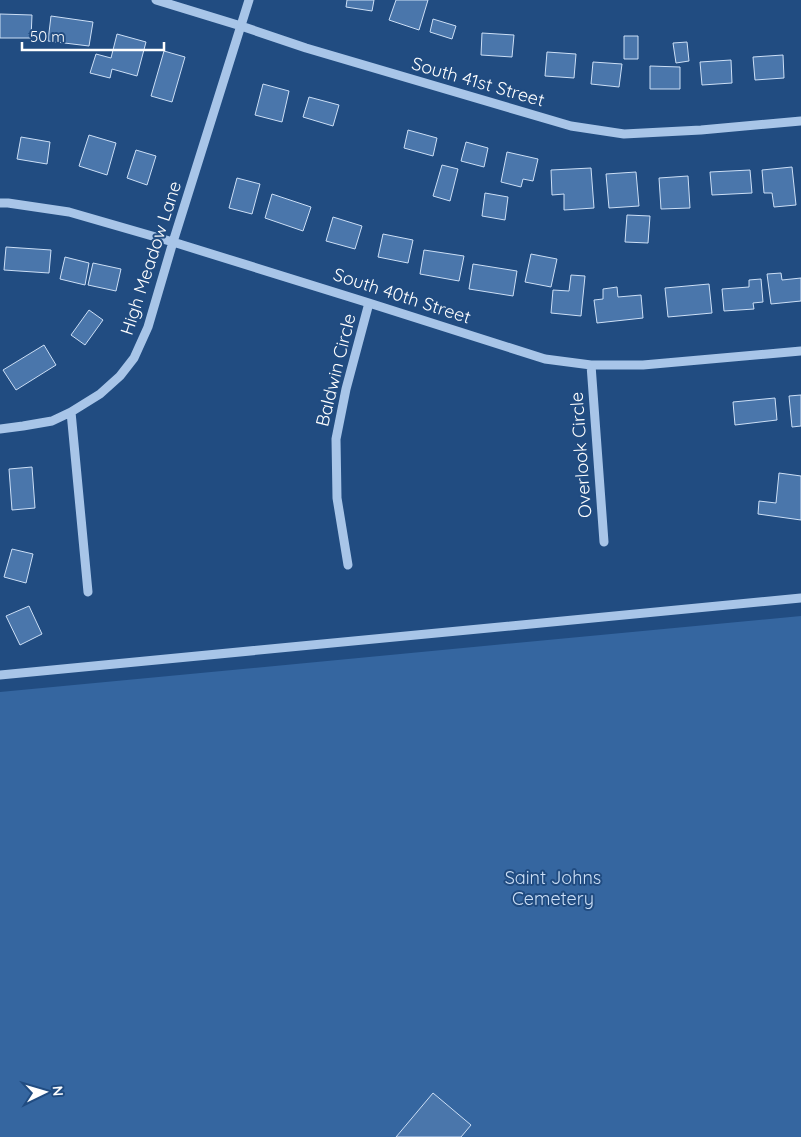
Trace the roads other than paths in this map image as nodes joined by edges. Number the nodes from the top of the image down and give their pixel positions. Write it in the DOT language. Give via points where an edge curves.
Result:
graph roads {
  1 [pos="156,0"];
  2 [pos="249,0"];
  3 [pos="241,26"];
  4 [pos="801,121"];
  5 [pos="0,203"];
  6 [pos="173,242"];
  7 [pos="370,303"];
  8 [pos="801,351"];
  9 [pos="590,365"];
  10 [pos="71,412"];
  11 [pos="0,429"];
  12 [pos="604,542"];
  13 [pos="348,565"];
  14 [pos="88,592"];
  15 [pos="801,598"];
  16 [pos="0,675"];
  1 -- 3 [label="street, South 41st Street"];
  2 -- 3 [label="street, High Meadow Lane"];
  3 -- 4 [label="street, South 41st Street" via="571,126 624,134"];
  3 -- 6 [label="street, High Meadow Lane"];
  5 -- 6 [label="street, South 40th Street" via="69,212"];
  6 -- 7 [label="street, South 40th Street"];
  6 -- 10 [label="street, High Meadow Lane" via="148,328 134,358 100,394"];
  7 -- 9 [label="street, South 40th Street" via="545,359"];
  7 -- 13 [label="street, Baldwin Circle" via="336,439 337,498"];
  8 -- 9 [label="street, South 40th Street" via="643,365"];
  9 -- 12 [label="street, Overlook Circle"];
  10 -- 11 [label="street, High Meadow Lane" via="52,421"];
  10 -- 14 [label="street"];
  15 -- 16 [label="street"];
}
